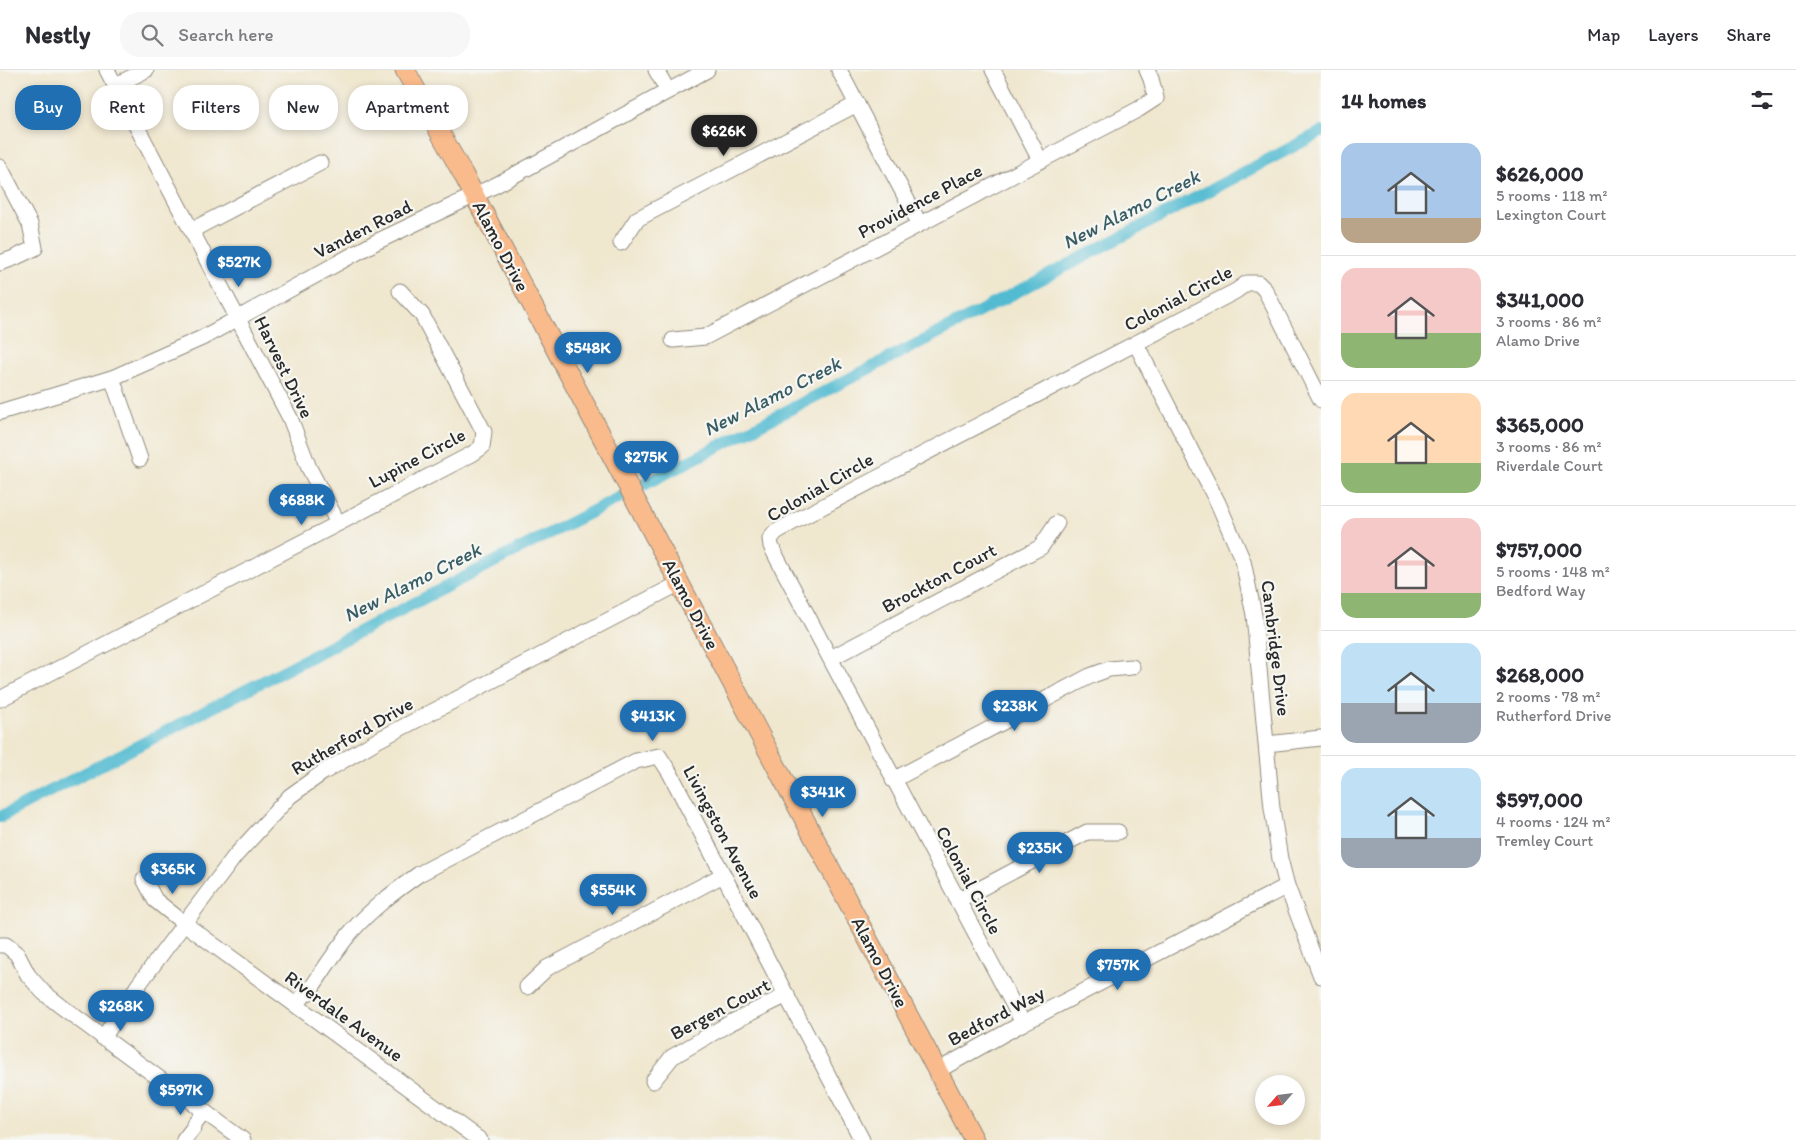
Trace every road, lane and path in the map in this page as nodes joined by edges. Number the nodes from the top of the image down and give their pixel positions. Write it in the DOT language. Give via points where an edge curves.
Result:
graph roads {
  1 [pos="107,70"];
  2 [pos="146,70"];
  3 [pos="404,70"];
  4 [pos="656,70"];
  5 [pos="707,70"];
  6 [pos="839,70"];
  7 [pos="993,70"];
  8 [pos="1146,70"];
  9 [pos="116,85"];
  10 [pos="668,91"];
  11 [pos="857,104"];
  12 [pos="140,130"];
  13 [pos="1040,160"];
  14 [pos="320,163"];
  15 [pos="0,167"];
  16 [pos="474,195"];
  17 [pos="919,224"];
  18 [pos="192,230"];
  19 [pos="621,243"];
  20 [pos="0,263"];
  21 [pos="400,291"];
  22 [pos="238,318"];
  23 [pos="673,340"];
  24 [pos="1136,344"];
  25 [pos="112,378"];
  26 [pos="1321,400"];
  27 [pos="0,412"];
  28 [pos="140,459"];
  29 [pos="338,523"];
  30 [pos="1057,523"];
  31 [pos="680,583"];
  32 [pos="831,658"];
  33 [pos="1132,666"];
  34 [pos="0,699"];
  35 [pos="1321,738"];
  36 [pos="1267,744"];
  37 [pos="893,780"];
  38 [pos="1118,832"];
  39 [pos="723,875"];
  40 [pos="144,879"];
  41 [pos="1287,886"];
  42 [pos="957,901"];
  43 [pos="185,924"];
  44 [pos="0,945"];
  45 [pos="1321,976"];
  46 [pos="527,988"];
  47 [pos="787,996"];
  48 [pos="296,1005"];
  49 [pos="1023,1024"];
  50 [pos="103,1038"];
  51 [pos="937,1070"];
  52 [pos="653,1081"];
  53 [pos="204,1111"];
  54 [pos="858,1138"];
  55 [pos="184,1140"];
  56 [pos="243,1140"];
  57 [pos="480,1140"];
  58 [pos="974,1140"];
  1 -- 9 [label="street, Harvest Drive"];
  2 -- 9 [label="street"];
  3 -- 16 [label="main road, Alamo Drive"];
  4 -- 10 [label="street"];
  5 -- 10 [label="street, Vanden Road"];
  6 -- 11 [label="street"];
  7 -- 13 [label="street"];
  8 -- 13 [label="street, Providence Place" via="1156,98"];
  10 -- 16 [label="street, Vanden Road"];
  11 -- 17 [label="street"];
  11 -- 19 [label="street" via="637,219"];
  12 -- 18 [label="street, Harvest Drive"];
  13 -- 17 [label="street, Providence Place"];
  14 -- 18 [label="street"];
  15 -- 20 [label="street" via="30,224 35,248"];
  16 -- 22 [label="street, Vanden Road" via="376,242"];
  16 -- 31 [label="main road, Alamo Drive"];
  17 -- 23 [label="street, Providence Place" via="705,337"];
  18 -- 22 [label="street, Harvest Drive"];
  21 -- 29 [label="street, Lupine Circle" via="422,315 480,423 484,432 482,447"];
  22 -- 25 [label="street, Vanden Road"];
  22 -- 29 [label="street, Harvest Drive" via="290,418 309,468"];
  24 -- 26 [label="street, Colonial Circle" via="1248,283 1258,283 1265,290"];
  24 -- 32 [label="street, Colonial Circle" via="776,532 770,539 771,546"];
  24 -- 36 [label="street, Cambridge Drive" via="1218,503 1244,561 1254,615"];
  25 -- 27 [label="street, Vanden Road"];
  25 -- 28 [label="street"];
  29 -- 34 [label="street, Lupine Circle"];
  30 -- 32 [label="street, Brockton Court" via="1041,547"];
  31 -- 43 [label="street, Rutherford Drive" via="386,736 322,773 290,796 263,824"];
  31 -- 51 [label="main road, Alamo Drive"];
  32 -- 37 [label="street, Colonial Circle"];
  33 -- 37 [label="street" via="1090,676"];
  35 -- 36 [label="street"];
  36 -- 41 [label="street, Cambridge Drive" via="1274,817"];
  37 -- 42 [label="street, Colonial Circle"];
  38 -- 42 [label="street" via="1087,832"];
  39 -- 46 [label="street" via="547,968"];
  39 -- 47 [label="street, Livingston Avenue"];
  39 -- 48 [label="street, Livingston Avenue" via="659,756 636,761 419,874 390,894 350,934"];
  40 -- 43 [label="street, Riverdale Avenue" via="155,900"];
  41 -- 45 [label="street, Cambridge Drive"];
  41 -- 49 [label="street, Bedford Way"];
  42 -- 49 [label="street, Colonial Circle"];
  43 -- 48 [label="street, Riverdale Avenue"];
  43 -- 50 [label="street, Rutherford Drive"];
  44 -- 50 [label="street" via="6,945 17,954 28,975 43,992"];
  47 -- 52 [label="street, Bergen Court" via="730,1023 672,1057"];
  47 -- 54 [label="street, Livingston Avenue"];
  48 -- 57 [label="street, Riverdale Avenue"];
  49 -- 51 [label="street, Bedford Way"];
  50 -- 53 [label="street"];
  51 -- 58 [label="main road, Alamo Drive"];
  53 -- 55 [label="street"];
  53 -- 56 [label="street"];
}
